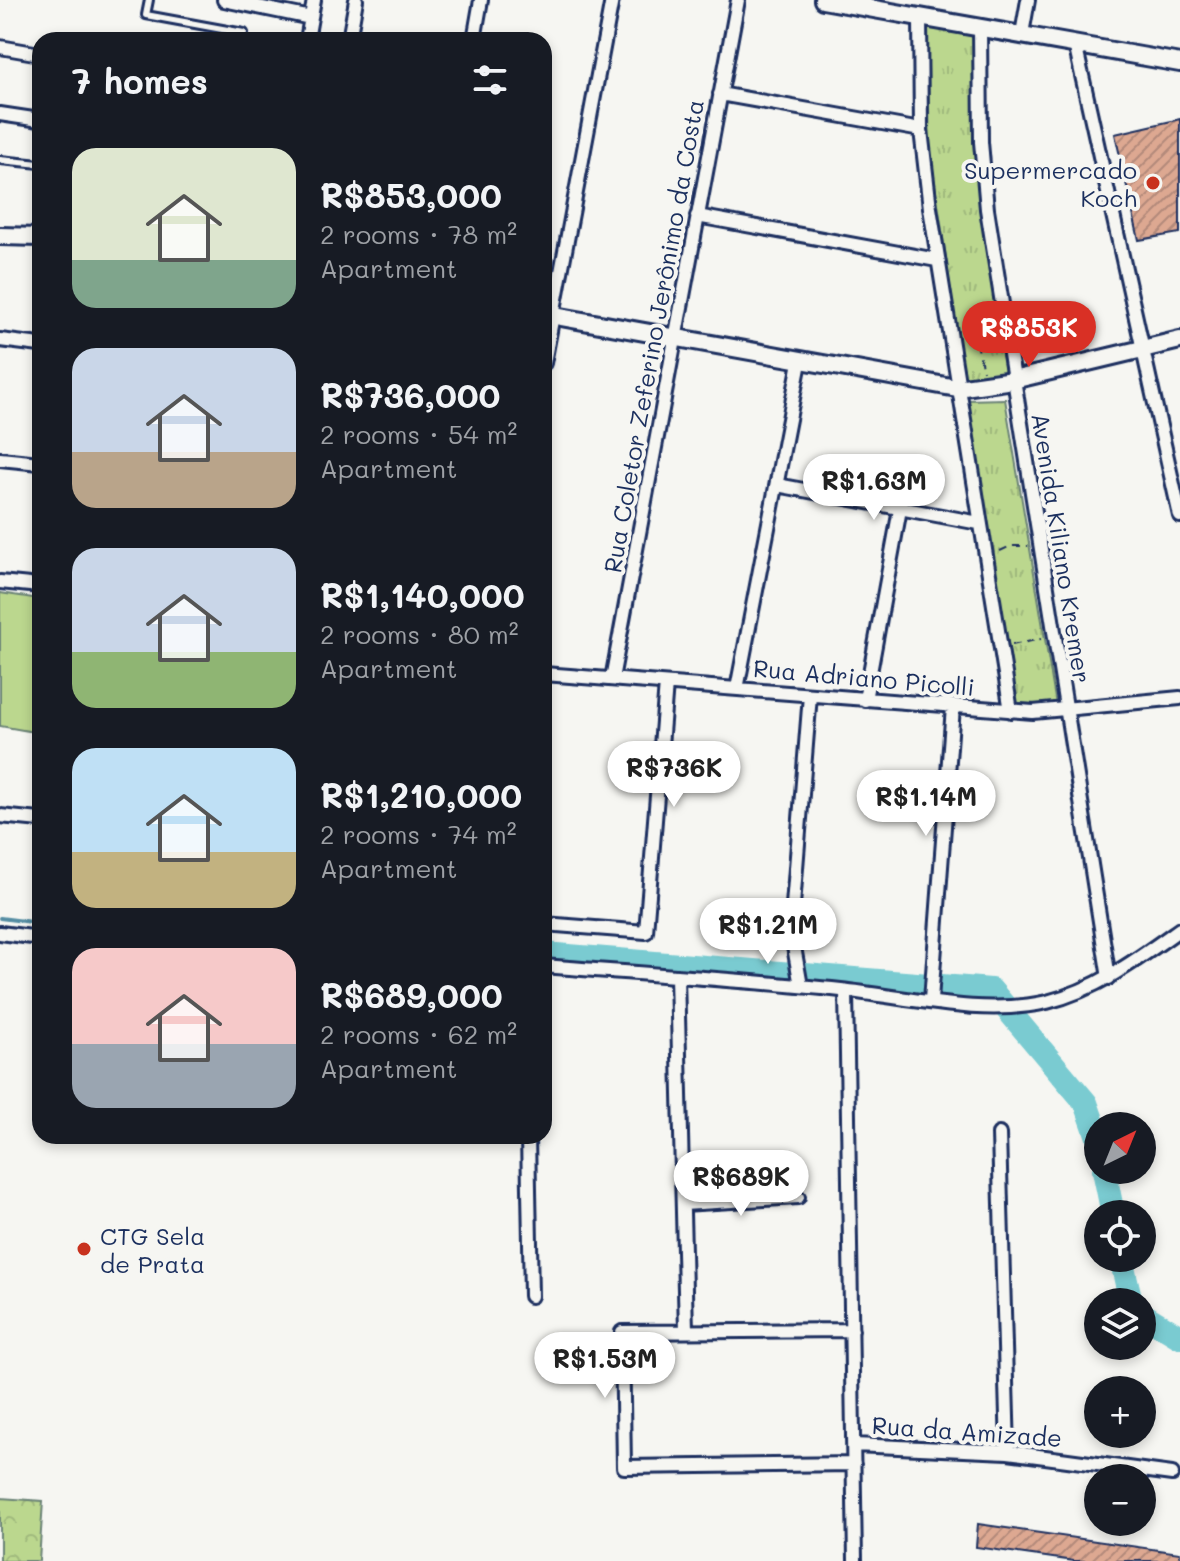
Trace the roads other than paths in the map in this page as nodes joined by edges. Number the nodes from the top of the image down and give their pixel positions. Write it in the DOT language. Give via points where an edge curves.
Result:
graph roads {
  1 [pos="149,0"];
  2 [pos="224,0"];
  3 [pos="314,0"];
  4 [pos="356,0"];
  5 [pos="481,0"];
  6 [pos="612,0"];
  7 [pos="738,0"];
  8 [pos="823,0"];
  9 [pos="1028,0"];
  10 [pos="920,17"];
  11 [pos="311,18"];
  12 [pos="980,27"];
  13 [pos="239,32"];
  14 [pos="308,32"];
  15 [pos="350,32"];
  16 [pos="475,32"];
  17 [pos="1022,34"];
  18 [pos="1075,44"];
  19 [pos="0,47"];
  20 [pos="32,53"];
  21 [pos="1180,63"];
  22 [pos="720,94"];
  23 [pos="0,114"];
  24 [pos="32,119"];
  25 [pos="921,130"];
  26 [pos="0,160"];
  27 [pos="32,163"];
  28 [pos="697,216"];
  29 [pos="0,236"];
  30 [pos="32,237"];
  31 [pos="937,260"];
  32 [pos="552,295"];
  33 [pos="552,316"];
  34 [pos="675,338"];
  35 [pos="0,340"];
  36 [pos="1180,340"];
  37 [pos="32,344"];
  38 [pos="1145,349"];
  39 [pos="800,362"];
  40 [pos="1013,380"];
  41 [pos="957,388"];
  42 [pos="0,459"];
  43 [pos="32,462"];
  44 [pos="777,485"];
  45 [pos="900,509"];
  46 [pos="1180,516"];
  47 [pos="979,523"];
  48 [pos="0,582"];
  49 [pos="32,585"];
  50 [pos="552,675"];
  51 [pos="612,679"];
  52 [pos="666,684"];
  53 [pos="737,689"];
  54 [pos="810,695"];
  55 [pos="1180,698"];
  56 [pos="865,700"];
  57 [pos="953,707"];
  58 [pos="1011,711"];
  59 [pos="1067,711"];
  60 [pos="0,816"];
  61 [pos="32,819"];
  62 [pos="552,925"];
  63 [pos="1180,929"];
  64 [pos="0,933"];
  65 [pos="32,937"];
  66 [pos="552,967"];
  67 [pos="677,976"];
  68 [pos="1109,978"];
  69 [pos="801,985"];
  70 [pos="846,991"];
  71 [pos="932,998"];
  72 [pos="999,1134"];
  73 [pos="528,1144"];
  74 [pos="798,1197"];
  75 [pos="683,1204"];
  76 [pos="531,1296"];
  77 [pos="686,1330"];
  78 [pos="852,1330"];
  79 [pos="854,1445"];
  80 [pos="1008,1452"];
  81 [pos="854,1464"];
  82 [pos="1172,1474"];
  83 [pos="855,1561"];
  1 -- 13 [label="lane" via="146,15"];
  2 -- 11 [label="street"];
  3 -- 11 [label="street"];
  4 -- 15 [label="street"];
  5 -- 16 [label="street"];
  6 -- 32 [label="street"];
  7 -- 22 [label="street, Rua Coletor Zeferino Jerônimo da Costa"];
  8 -- 10 [label="street"];
  9 -- 17 [label="street"];
  10 -- 12 [label="street"];
  10 -- 25 [label="street"];
  11 -- 14 [label="street"];
  12 -- 17 [label="street"];
  12 -- 40 [label="street, Avenida Kiliano Kremer" via="983,173"];
  17 -- 18 [label="street"];
  18 -- 21 [label="street"];
  18 -- 38 [label="street"];
  19 -- 20 [label="street"];
  22 -- 25 [label="street"];
  22 -- 28 [label="street, Rua Coletor Zeferino Jerônimo da Costa"];
  23 -- 24 [label="street"];
  25 -- 31 [label="street"];
  26 -- 27 [label="lane"];
  28 -- 31 [label="street"];
  28 -- 34 [label="street, Rua Coletor Zeferino Jerônimo da Costa"];
  29 -- 30 [label="street"];
  31 -- 41 [label="street"];
  33 -- 34 [label="street"];
  34 -- 39 [label="street"];
  34 -- 51 [label="street, Rua Coletor Zeferino Jerônimo da Costa"];
  35 -- 37 [label="street"];
  36 -- 38 [label="street"];
  38 -- 40 [label="street"];
  38 -- 46 [label="street"];
  39 -- 41 [label="street"];
  39 -- 44 [label="street"];
  40 -- 41 [label="street"];
  40 -- 59 [label="street, Avenida Kiliano Kremer"];
  41 -- 47 [label="street"];
  42 -- 43 [label="street"];
  44 -- 45 [label="street"];
  44 -- 53 [label="street"];
  45 -- 47 [label="street"];
  45 -- 56 [label="street"];
  47 -- 58 [label="street"];
  48 -- 49 [label="street"];
  50 -- 51 [label="street, Rua Adriano Picolli"];
  51 -- 52 [label="street, Rua Adriano Picolli"];
  52 -- 53 [label="street, Rua Adriano Picolli"];
  52 -- 62 [label="street" via="646,932"];
  53 -- 54 [label="street, Rua Adriano Picolli"];
  54 -- 56 [label="street, Rua Adriano Picolli"];
  54 -- 69 [label="street" via="792,916"];
  55 -- 59 [label="street, Rua Adriano Picolli"];
  56 -- 57 [label="street, Rua Adriano Picolli"];
  57 -- 58 [label="street, Rua Adriano Picolli"];
  57 -- 71 [label="street"];
  58 -- 59 [label="street, Rua Adriano Picolli"];
  59 -- 68 [label="street, Avenida Kiliano Kremer"];
  60 -- 61 [label="street"];
  63 -- 68 [label="street"];
  64 -- 65 [label="street"];
  66 -- 67 [label="street"];
  67 -- 69 [label="street"];
  67 -- 75 [label="street"];
  68 -- 71 [label="street" via="1035,1004 989,1007"];
  69 -- 70 [label="street"];
  70 -- 71 [label="street"];
  70 -- 78 [label="street"];
  72 -- 80 [label="street"];
  73 -- 76 [label="street"];
  74 -- 75 [label="street"];
  75 -- 77 [label="street"];
  77 -- 78 [label="street"];
  77 -- 81 [label="street" via="622,1332 624,1467"];
  78 -- 79 [label="street"];
  79 -- 80 [label="street, Rua da Amizade"];
  79 -- 81 [label="street"];
  80 -- 82 [label="street, Rua da Amizade"];
  81 -- 83 [label="street"];
}
